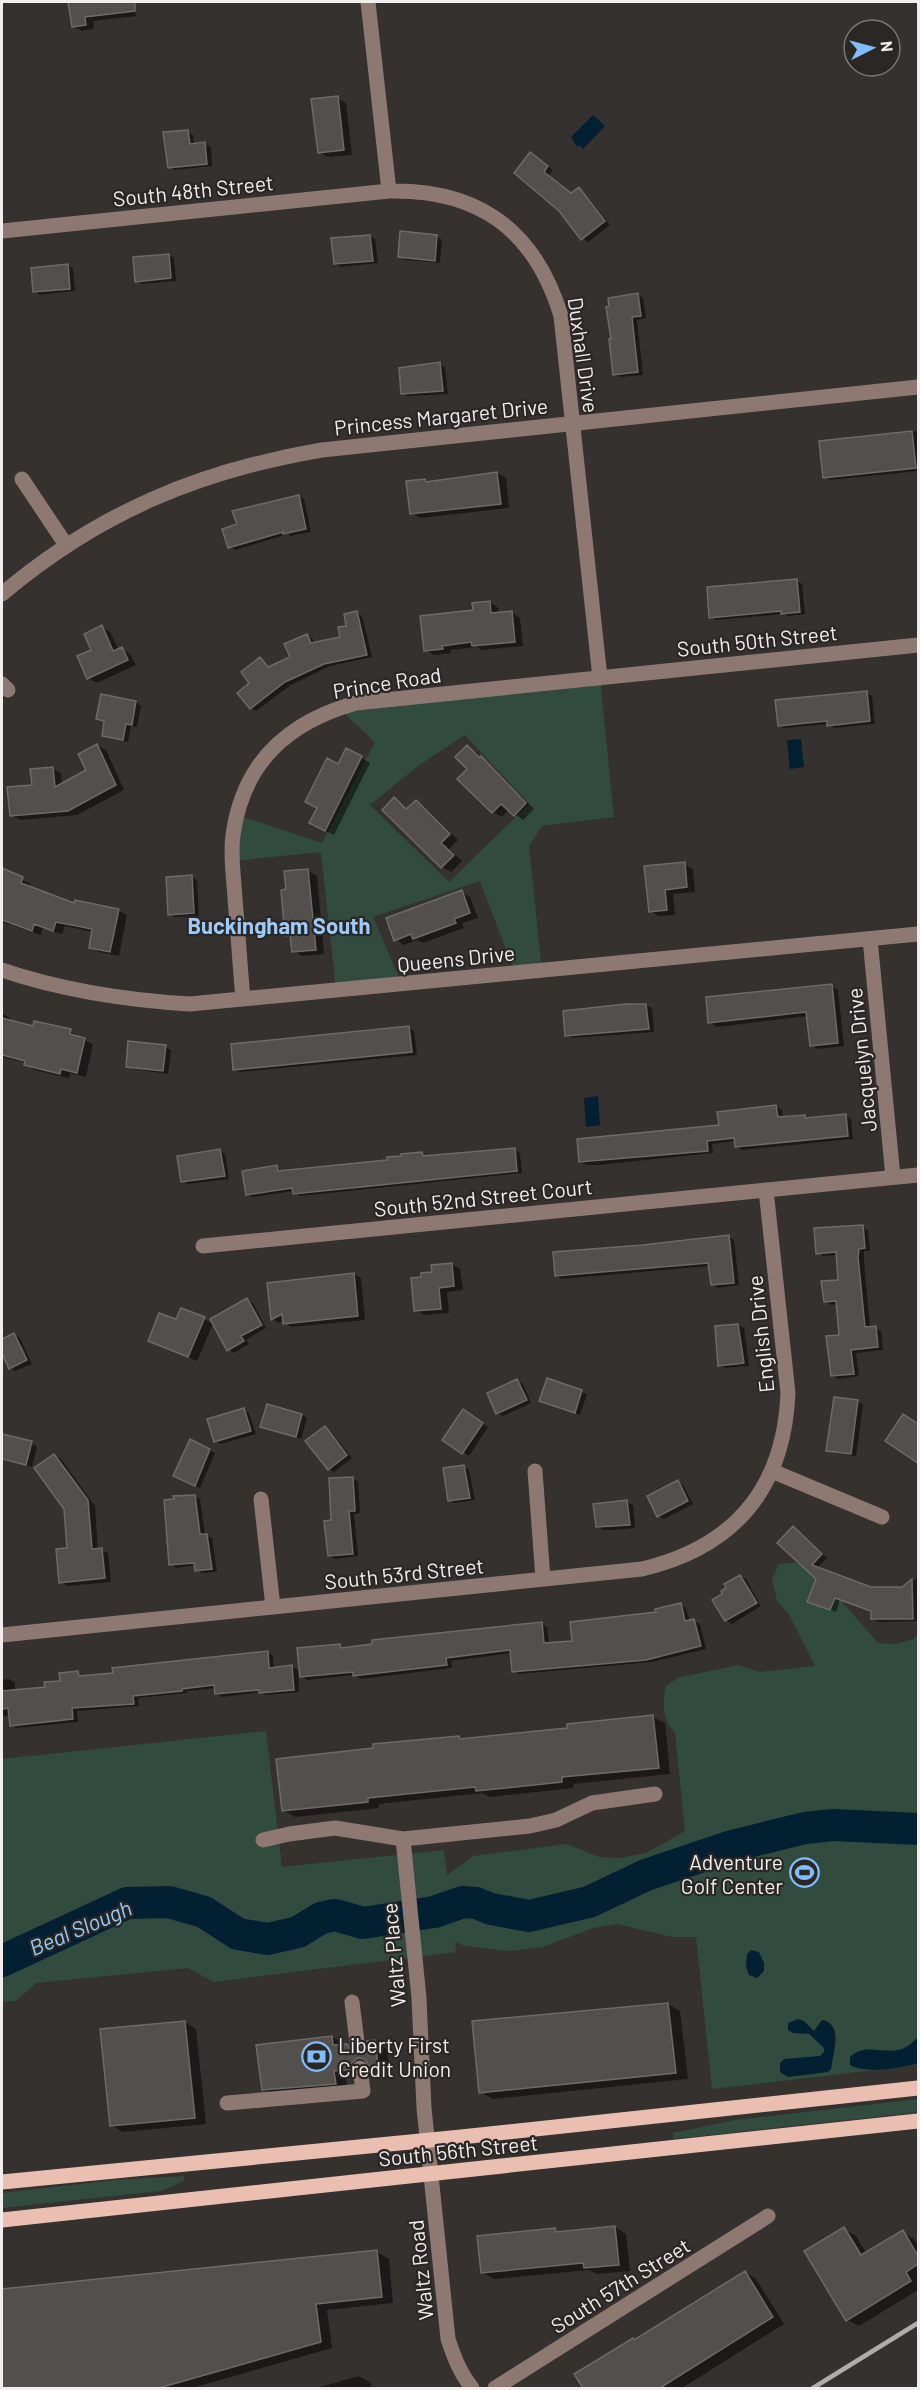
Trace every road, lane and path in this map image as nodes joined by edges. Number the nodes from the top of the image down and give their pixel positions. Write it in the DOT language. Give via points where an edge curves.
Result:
graph roads {
  1 [pos="368,2"];
  2 [pos="389,191"];
  3 [pos="2,231"];
  4 [pos="918,387"];
  5 [pos="573,423"];
  6 [pos="22,478"];
  7 [pos="66,545"];
  8 [pos="2,594"];
  9 [pos="918,645"];
  10 [pos="600,678"];
  11 [pos="918,934"];
  12 [pos="870,939"];
  13 [pos="2,970"];
  14 [pos="243,999"];
  15 [pos="918,1175"];
  16 [pos="894,1177"];
  17 [pos="766,1190"];
  18 [pos="204,1246"];
  19 [pos="535,1471"];
  20 [pos="772,1471"];
  21 [pos="261,1499"];
  22 [pos="882,1517"];
  23 [pos="543,1580"];
  24 [pos="273,1607"];
  25 [pos="2,1631"];
  26 [pos="655,1794"];
  27 [pos="403,1839"];
  28 [pos="263,1840"];
  29 [pos="352,2002"];
  30 [pos="357,2042"];
  31 [pos="360,2068"];
  32 [pos="918,2088"];
  33 [pos="227,2103"];
  34 [pos="918,2121"];
  35 [pos="428,2141"];
  36 [pos="432,2174"];
  37 [pos="2,2182"];
  38 [pos="768,2216"];
  39 [pos="2,2220"];
  40 [pos="472,2388"];
  41 [pos="495,2388"];
  1 -- 2 [label="street"];
  2 -- 3 [label="street, South 48th Street"];
  2 -- 5 [label="street, Duxhall Drive" via="436,193 463,201 509,228 525,244 545,274 561,316"];
  4 -- 5 [label="street, Princess Margaret Drive"];
  5 -- 7 [label="street, Princess Margaret Drive" via="274,458 165,492"];
  5 -- 10 [label="street, Duxhall Drive"];
  6 -- 7 [label="street"];
  7 -- 8 [label="street, Princess Margaret Drive"];
  9 -- 10 [label="street, South 50th Street"];
  10 -- 14 [label="street, Prince Road" via="356,703 309,720 290,733 270,751 246,789 232,837"];
  11 -- 12 [label="street, Queens Drive"];
  12 -- 14 [label="street, Queens Drive"];
  12 -- 16 [label="street, Jacquelyn Drive"];
  13 -- 14 [label="street, Queens Drive" via="33,981 138,1001 190,1004"];
  15 -- 16 [label="street, South 52nd Street Court"];
  16 -- 17 [label="street, South 52nd Street Court"];
  17 -- 18 [label="street, South 52nd Street Court"];
  17 -- 20 [label="street, English Drive" via="788,1393 787,1419"];
  19 -- 23 [label="street"];
  20 -- 22 [label="street"];
  20 -- 23 [label="street, South 53rd Street" via="758,1497 740,1518 696,1551 642,1569"];
  21 -- 24 [label="street"];
  23 -- 24 [label="street, South 53rd Street"];
  24 -- 25 [label="street, South 53rd Street"];
  26 -- 27 [label="street" via="592,1803 541,1825"];
  27 -- 28 [label="street" via="335,1828"];
  27 -- 35 [label="street, Waltz Place"];
  29 -- 30 [label="street"];
  31 -- 33 [label="street" via="363,2091"];
  32 -- 35 [label="main road, South 56th Street"];
  34 -- 36 [label="main road, South 56th Street"];
  35 -- 36 [label="street, Waltz Road"];
  35 -- 37 [label="main road, South 56th Street"];
  36 -- 39 [label="main road, South 56th Street"];
  36 -- 40 [label="street, Waltz Road" via="448,2338 454,2359"];
  38 -- 41 [label="street, South 57th Street"];
}
